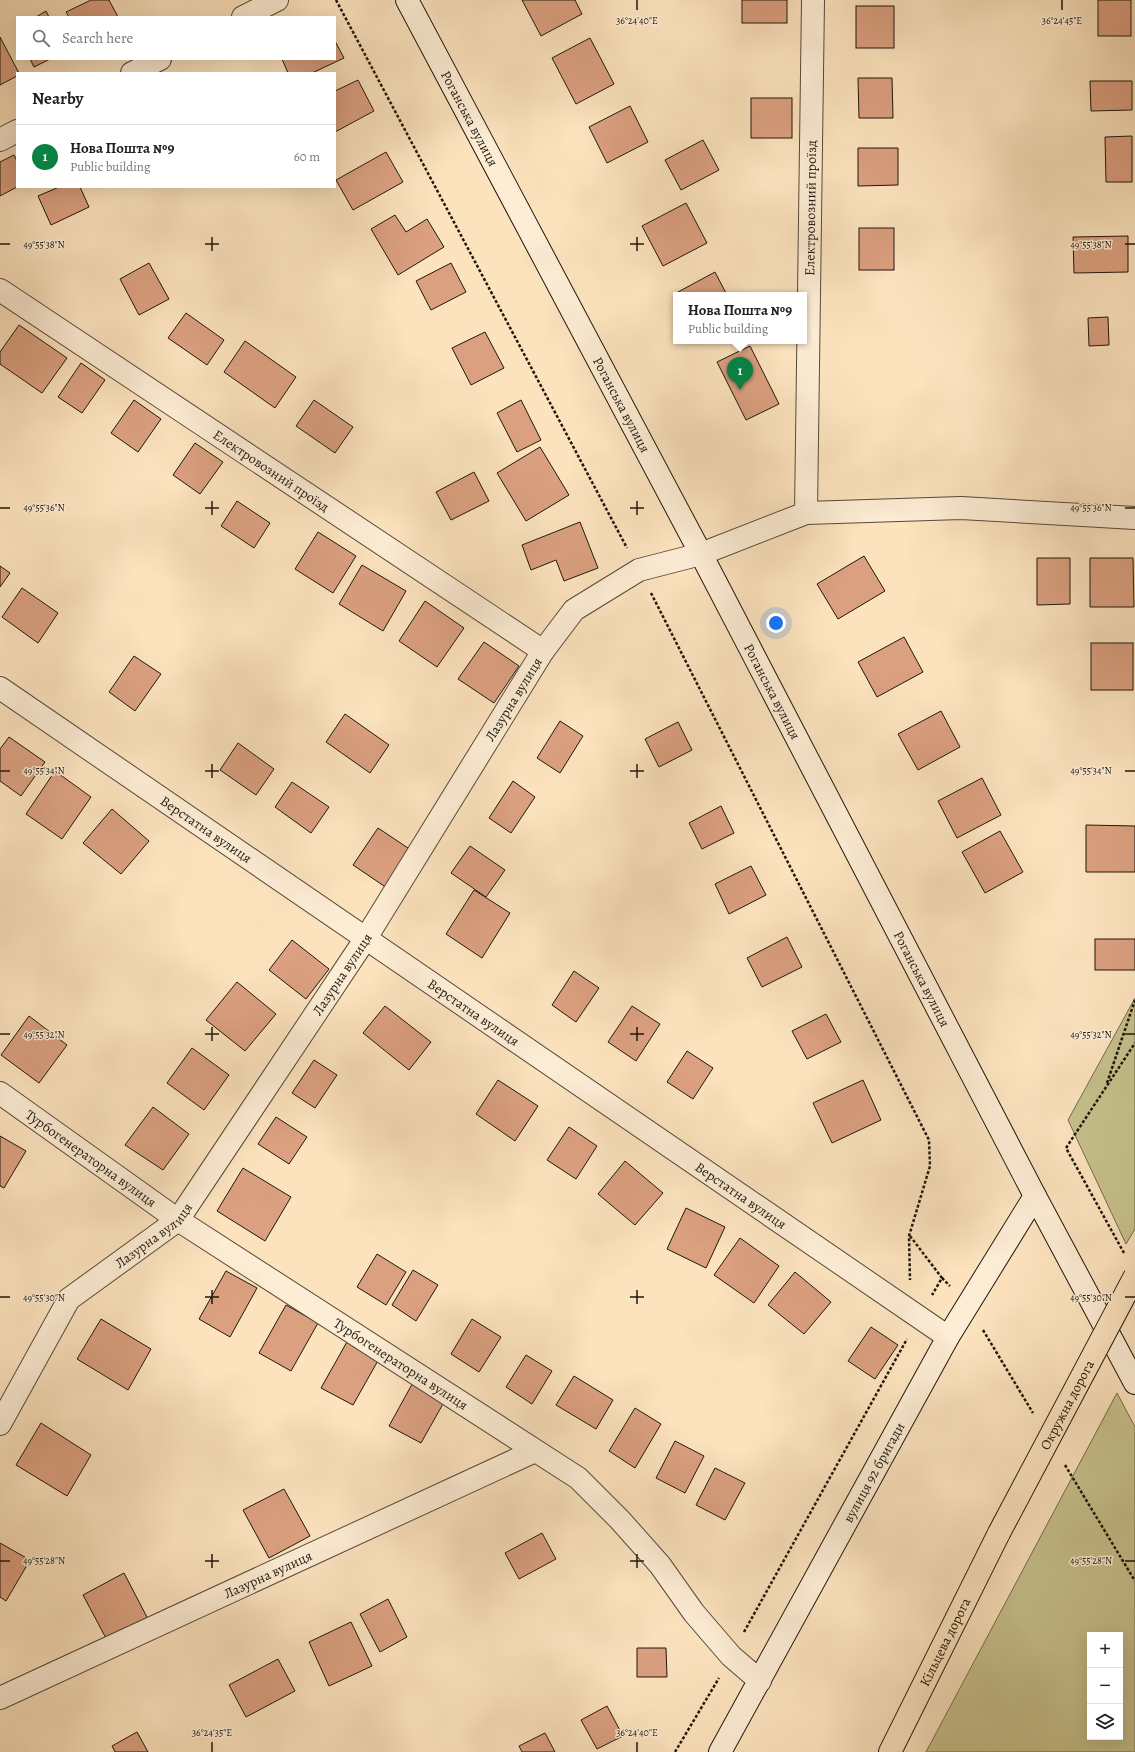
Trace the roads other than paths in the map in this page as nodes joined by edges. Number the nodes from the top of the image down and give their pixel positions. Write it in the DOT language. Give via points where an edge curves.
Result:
graph roads {
  1 [pos="276,0"];
  2 [pos="407,0"];
  3 [pos="813,0"];
  4 [pos="245,16"];
  5 [pos="158,60"];
  6 [pos="134,72"];
  7 [pos="16,132"];
  8 [pos="0,140"];
  9 [pos="0,290"];
  10 [pos="806,513"];
  11 [pos="1135,518"];
  12 [pos="700,554"];
  13 [pos="543,651"];
  14 [pos="0,688"];
  15 [pos="366,938"];
  16 [pos="0,1093"];
  17 [pos="1035,1196"];
  18 [pos="178,1220"];
  19 [pos="1131,1268"];
  20 [pos="948,1337"];
  21 [pos="1135,1383"];
  22 [pos="0,1424"];
  23 [pos="535,1451"];
  24 [pos="999,1533"];
  25 [pos="760,1681"];
  26 [pos="0,1698"];
  27 [pos="720,1752"];
  28 [pos="890,1752"];
  1 -- 4 [label="street"];
  2 -- 12 [label="street, Роганська вулиця"];
  3 -- 10 [label="street, Електровозний проїзд"];
  5 -- 6 [label="street"];
  7 -- 8 [label="street"];
  9 -- 13 [label="street, Електровозний проїзд"];
  10 -- 11 [label="street, Лазурна вулиця" via="961,508"];
  10 -- 12 [label="street, Лазурна вулиця"];
  12 -- 13 [label="street, Лазурна вулиця" via="632,574 574,610"];
  12 -- 17 [label="street, Роганська вулиця"];
  13 -- 15 [label="street, Лазурна вулиця"];
  14 -- 15 [label="street, Верстатна вулиця"];
  15 -- 18 [label="street, Лазурна вулиця"];
  15 -- 20 [label="street, Верстатна вулиця"];
  16 -- 18 [label="street, Турбогенераторна вулиця"];
  17 -- 20 [label="street, вулиця 92 бригади"];
  17 -- 21 [label="street, Роганська вулиця"];
  18 -- 22 [label="street, Лазурна вулиця" via="69,1299"];
  18 -- 23 [label="street, Турбогенераторна вулиця"];
  19 -- 24 [label="highway, Окружна дорога, bridge"];
  20 -- 25 [label="street, вулиця 92 бригади"];
  23 -- 25 [label="street, Турбогенераторна вулиця" via="578,1478 620,1520 660,1565 694,1612 731,1656"];
  23 -- 26 [label="street, Лазурна вулиця"];
  24 -- 28 [label="highway, Кільцева дорога"];
  25 -- 27 [label="street, вулиця 92 бригади"];
}
